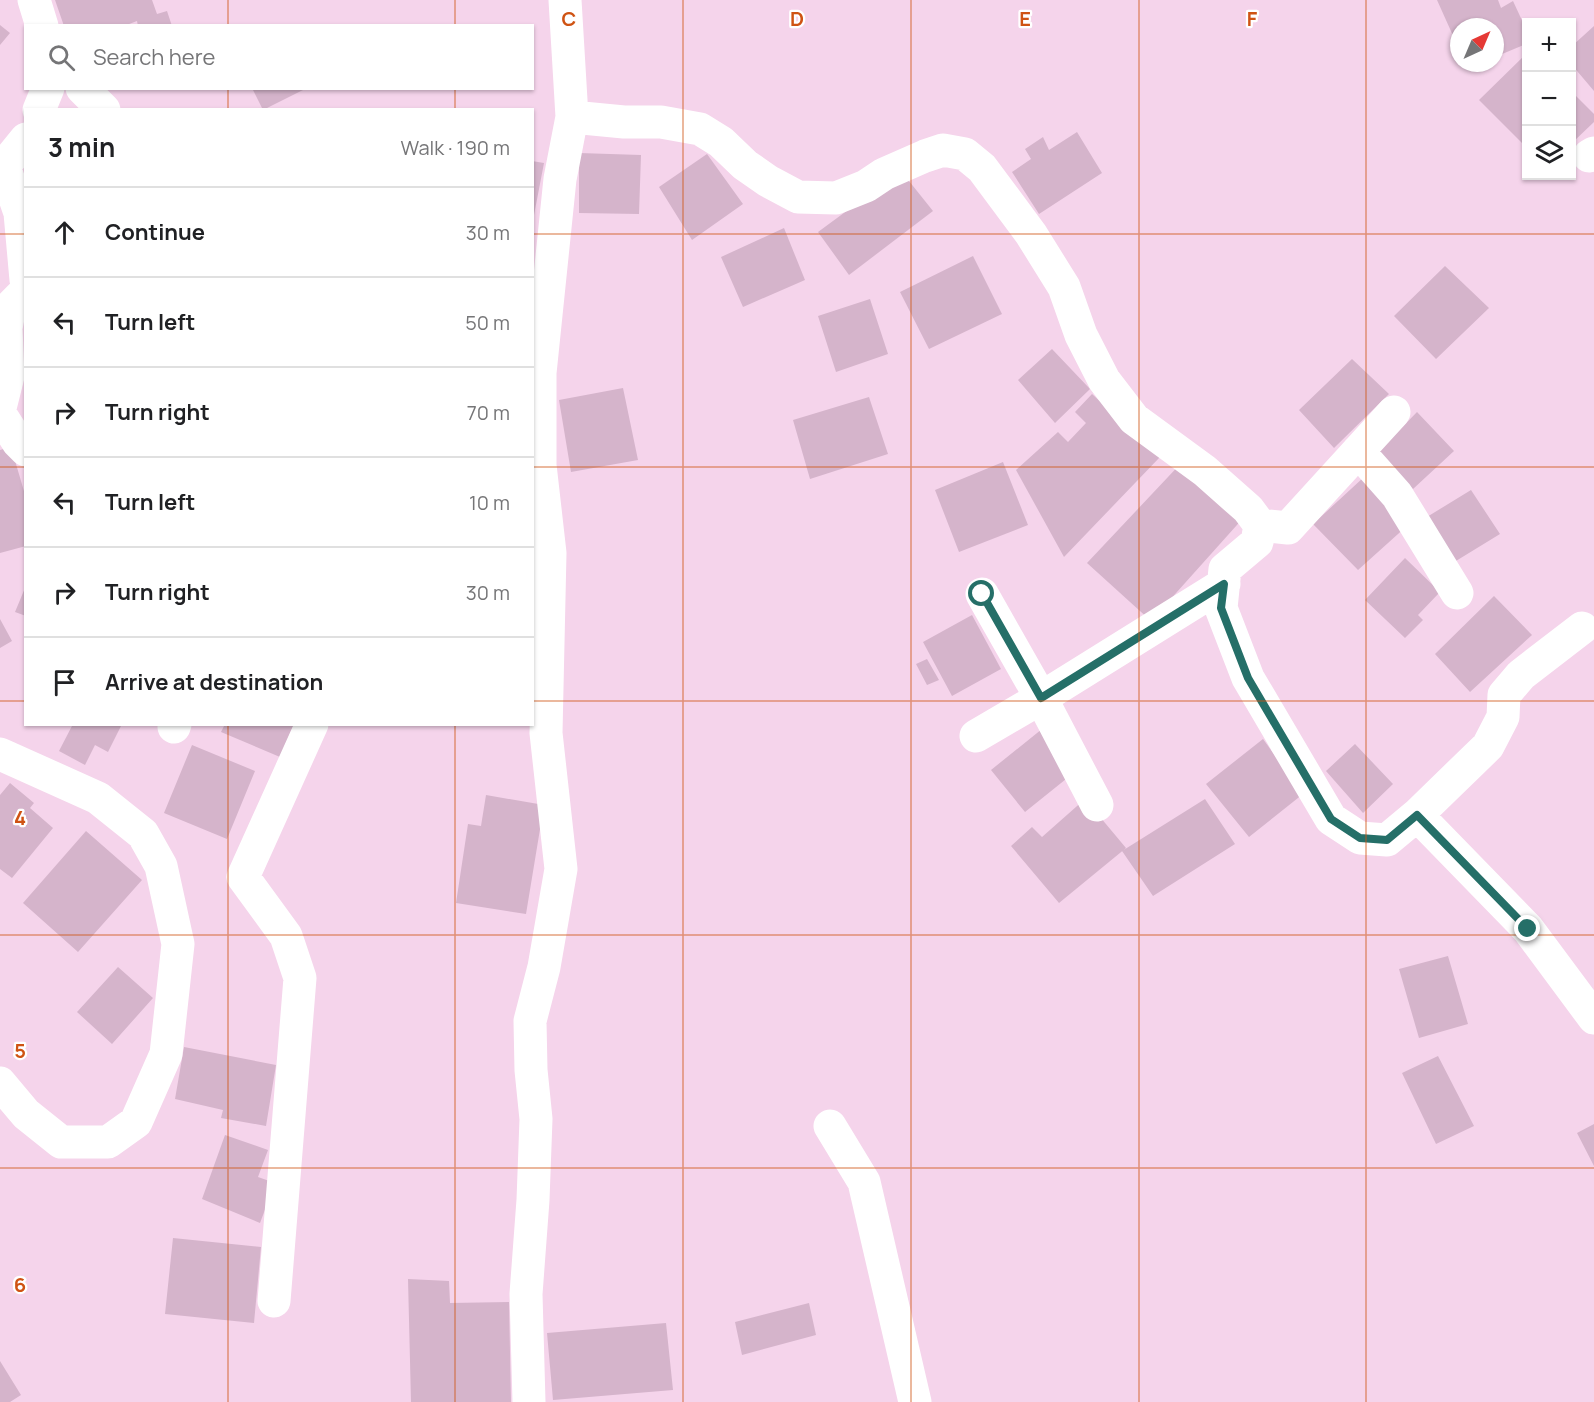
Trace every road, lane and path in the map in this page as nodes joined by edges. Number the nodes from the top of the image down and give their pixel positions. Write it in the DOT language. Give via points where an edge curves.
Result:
graph roads {
  1 [pos="34,0"];
  2 [pos="565,0"];
  3 [pos="41,24"];
  4 [pos="47,90"];
  5 [pos="84,90"];
  6 [pos="40,108"];
  7 [pos="102,108"];
  8 [pos="572,117"];
  9 [pos="24,141"];
  10 [pos="2,164"];
  11 [pos="24,258"];
  12 [pos="24,293"];
  13 [pos="0,408"];
  14 [pos="1394,412"];
  15 [pos="0,414"];
  16 [pos="24,448"];
  17 [pos="1358,451"];
  18 [pos="1260,525"];
  19 [pos="1224,584"];
  20 [pos="1456,593"];
  21 [pos="982,594"];
  22 [pos="1582,628"];
  23 [pos="1041,698"];
  24 [pos="311,726"];
  25 [pos="976,736"];
  26 [pos="0,754"];
  27 [pos="1097,805"];
  28 [pos="1417,815"];
  29 [pos="1594,1018"];
  30 [pos="0,1083"];
  31 [pos="830,1126"];
  32 [pos="274,1301"];
  33 [pos="529,1402"];
  34 [pos="915,1402"];
  1 -- 3 [label="street"];
  2 -- 8 [label="street"];
  4 -- 6 [label="street"];
  5 -- 7 [label="street"];
  8 -- 18 [label="street" via="661,122 700,129 768,181 798,197 836,198 925,156 943,150 965,154 982,168 1031,234 1064,287 1081,335 1104,380 1134,419 1205,471 1248,509"];
  8 -- 33 [label="street" via="560,179 540,373 540,465 550,553 546,733 561,869 530,1021 536,1119 526,1294"];
  9 -- 10 [label="street"];
  10 -- 11 [label="street" via="20,213"];
  12 -- 13 [label="street" via="10,307 6,328 8,376"];
  14 -- 17 [label="street"];
  15 -- 16 [label="street"];
  17 -- 18 [label="street" via="1288,528"];
  17 -- 20 [label="street" via="1397,495"];
  18 -- 19 [label="street" via="1257,542 1225,569"];
  19 -- 23 [label="street"];
  19 -- 28 [label="street" via="1221,608 1248,678 1331,819 1360,838 1387,840"];
  21 -- 23 [label="street"];
  22 -- 28 [label="street" via="1521,675 1504,695 1503,717 1488,746"];
  23 -- 25 [label="street"];
  23 -- 27 [label="street"];
  24 -- 32 [label="street" via="243,877 286,936 300,978"];
  26 -- 30 [label="street" via="98,798 143,834 161,866 178,944 166,1054 136,1122 108,1142 61,1142 26,1114"];
  28 -- 29 [label="street" via="1528,929"];
  31 -- 34 [label="street" via="864,1182"];
}
